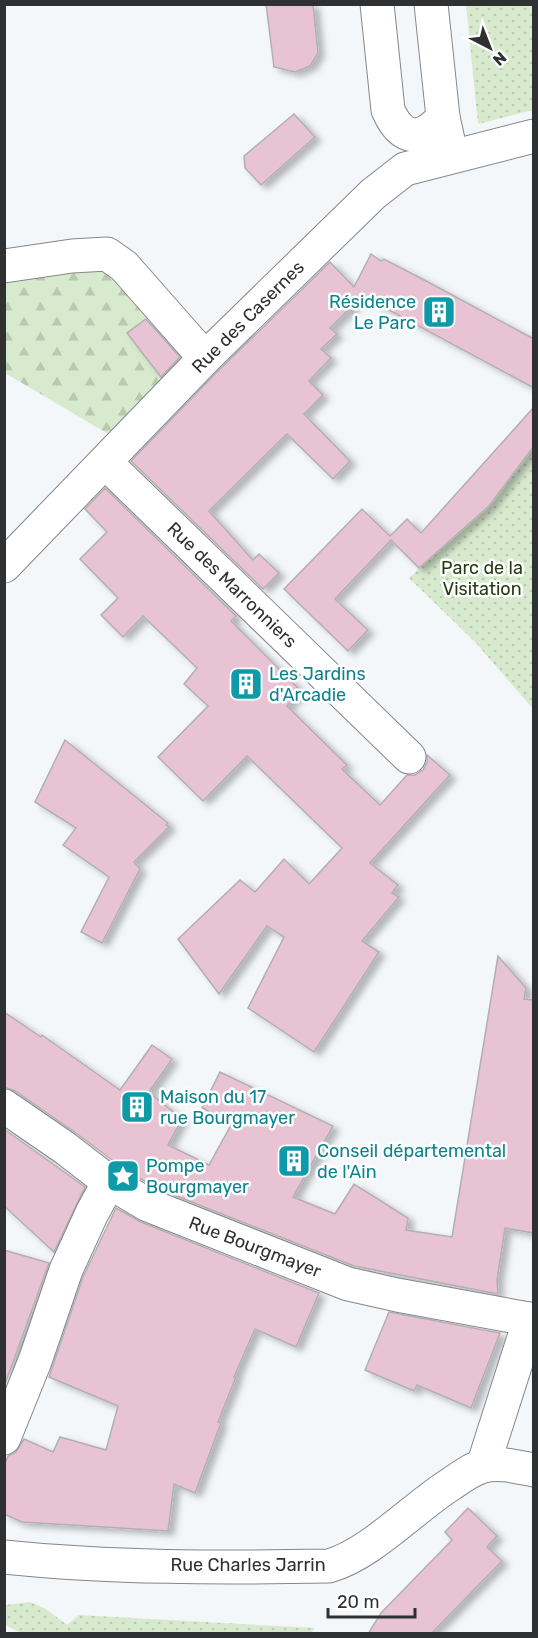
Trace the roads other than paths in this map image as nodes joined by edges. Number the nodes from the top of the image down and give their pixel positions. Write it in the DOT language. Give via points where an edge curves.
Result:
graph roads {
  1 [pos="377,4"];
  2 [pos="431,4"];
  3 [pos="443,117"];
  4 [pos="534,136"];
  5 [pos="452,158"];
  6 [pos="4,266"];
  7 [pos="205,358"];
  8 [pos="106,463"];
  9 [pos="4,566"];
  10 [pos="409,757"];
  11 [pos="4,1106"];
  12 [pos="110,1182"];
  13 [pos="532,1319"];
  14 [pos="4,1438"];
  15 [pos="483,1466"];
  16 [pos="534,1470"];
  17 [pos="4,1557"];
  1 -- 3 [label="street" via="388,110 393,123 416,135 428,132"];
  2 -- 3 [label="street"];
  3 -- 5 [label="street"];
  4 -- 5 [label="street, Rue des Casernes"];
  5 -- 7 [label="street, Rue des Casernes" via="405,170 373,194"];
  6 -- 7 [label="street" via="107,254 124,266"];
  7 -- 8 [label="street, Rue des Casernes"];
  8 -- 9 [label="street, Rue des Casernes"];
  8 -- 10 [label="street, Rue des Marronniers"];
  11 -- 12 [label="street, Rue Bourgmayer"];
  12 -- 13 [label="street, Rue Bourgmayer" via="148,1205 348,1284"];
  12 -- 14 [label="street" via="66,1270"];
  13 -- 15 [label="street"];
  15 -- 16 [label="street, Rue Charles Jarrin"];
  15 -- 17 [label="street, Rue Charles Jarrin" via="437,1493 359,1553 330,1566 235,1568"];
}
